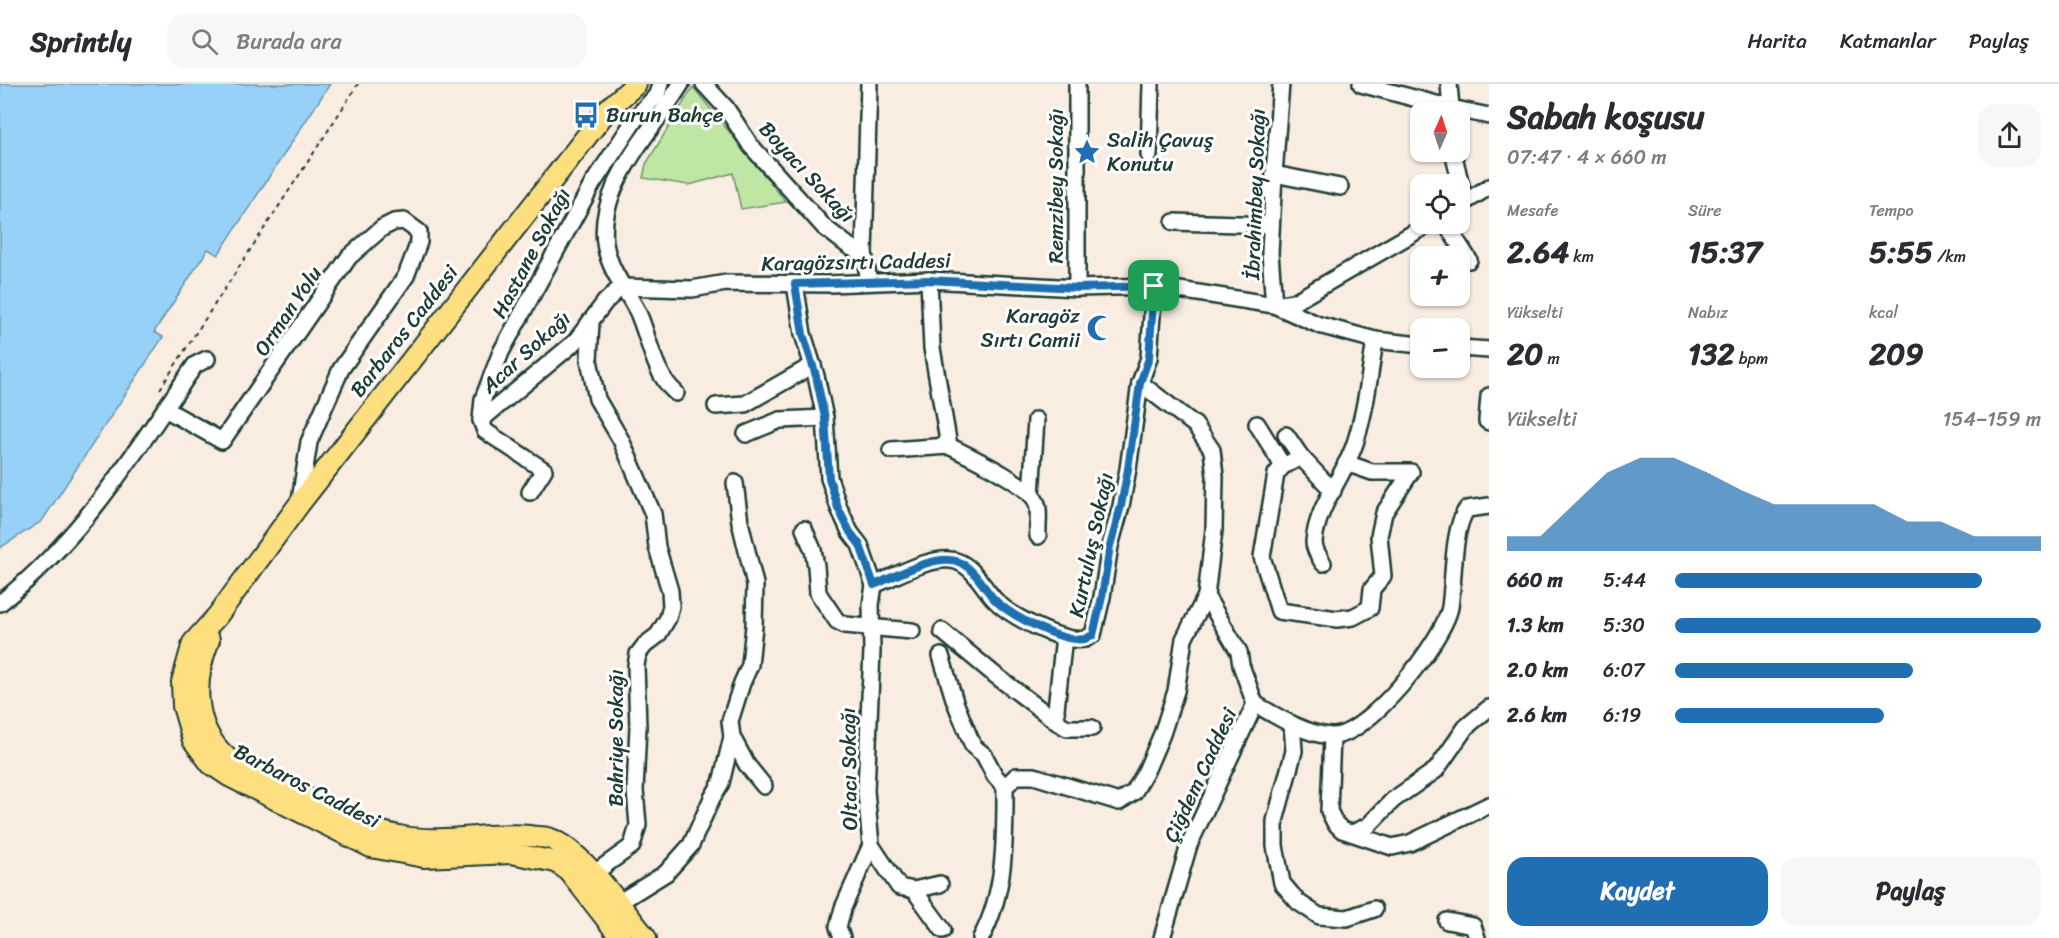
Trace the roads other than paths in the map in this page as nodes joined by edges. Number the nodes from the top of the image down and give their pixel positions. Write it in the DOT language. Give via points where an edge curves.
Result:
graph roads {
  1 [pos="637,84"];
  2 [pos="660,84"];
  3 [pos="681,84"];
  4 [pos="704,84"];
  5 [pos="869,84"];
  6 [pos="1077,84"];
  7 [pos="1151,84"];
  8 [pos="1281,84"];
  9 [pos="1360,84"];
  10 [pos="1449,84"];
  11 [pos="1428,102"];
  12 [pos="1450,102"];
  13 [pos="1470,112"];
  14 [pos="638,115"];
  15 [pos="1489,116"];
  16 [pos="1149,155"];
  17 [pos="1274,174"];
  18 [pos="1340,187"];
  19 [pos="1489,187"];
  20 [pos="1470,198"];
  21 [pos="1174,222"];
  22 [pos="1271,225"];
  23 [pos="1412,234"];
  24 [pos="864,253"];
  25 [pos="929,280"];
  26 [pos="869,281"];
  27 [pos="795,284"];
  28 [pos="1154,286"];
  29 [pos="621,287"];
  30 [pos="1077,288"];
  31 [pos="1274,305"];
  32 [pos="591,321"];
  33 [pos="1375,340"];
  34 [pos="1410,344"];
  35 [pos="1470,349"];
  36 [pos="1489,350"];
  37 [pos="207,359"];
  38 [pos="813,365"];
  39 [pos="1140,383"];
  40 [pos="676,393"];
  41 [pos="1489,396"];
  42 [pos="716,406"];
  43 [pos="165,409"];
  44 [pos="825,418"];
  45 [pos="481,420"];
  46 [pos="1036,420"];
  47 [pos="1489,422"];
  48 [pos="1257,424"];
  49 [pos="746,434"];
  50 [pos="1286,435"];
  51 [pos="949,446"];
  52 [pos="891,450"];
  53 [pos="1301,457"];
  54 [pos="1346,464"];
  55 [pos="1283,465"];
  56 [pos="735,483"];
  57 [pos="1333,491"];
  58 [pos="530,492"];
  59 [pos="1031,494"];
  60 [pos="300,503"];
  61 [pos="1489,506"];
  62 [pos="804,529"];
  63 [pos="1038,536"];
  64 [pos="1323,563"];
  65 [pos="874,585"];
  66 [pos="1206,596"];
  67 [pos="0,603"];
  68 [pos="218,615"];
  69 [pos="872,627"];
  70 [pos="912,631"];
  71 [pos="942,631"];
  72 [pos="1064,637"];
  73 [pos="941,656"];
  74 [pos="1256,704"];
  75 [pos="1489,708"];
  76 [pos="1057,722"];
  77 [pos="1292,724"];
  78 [pos="1092,728"];
  79 [pos="1332,736"];
  80 [pos="732,737"];
  81 [pos="764,786"];
  82 [pos="1005,787"];
  83 [pos="1489,805"];
  84 [pos="1352,833"];
  85 [pos="871,845"];
  86 [pos="594,874"];
  87 [pos="940,884"];
  88 [pos="914,890"];
  89 [pos="618,903"];
  90 [pos="1374,909"];
  91 [pos="1447,921"];
  92 [pos="943,930"];
  93 [pos="621,938"];
  94 [pos="645,938"];
  95 [pos="842,938"];
  96 [pos="981,938"];
  97 [pos="1162,938"];
  98 [pos="1476,938"];
  1 -- 14 [label="street"];
  1 -- 60 [label="main road, Barbaros Caddesi" via="608,109"];
  2 -- 14 [label="street, Hastane Sokağı" via="657,95"];
  3 -- 29 [label="street" via="614,187 604,216 608,256"];
  4 -- 24 [label="street, Boyacı Sokağı" via="726,108 751,146 824,227"];
  5 -- 24 [label="street"];
  6 -- 30 [label="street, Remzibey Sokağı"];
  7 -- 16 [label="street"];
  8 -- 17 [label="street, İbrahimbey Sokağı"];
  9 -- 11 [label="street"];
  10 -- 12 [label="street"];
  13 -- 15 [label="street"];
  14 -- 45 [label="street, Hastane Sokağı" via="592,183 501,352 483,399"];
  17 -- 18 [label="street"];
  17 -- 22 [label="street, İbrahimbey Sokağı"];
  19 -- 20 [label="street"];
  21 -- 22 [label="street"];
  22 -- 31 [label="street, İbrahimbey Sokağı"];
  23 -- 31 [label="street" via="1294,302"];
  24 -- 26 [label="street"];
  25 -- 26 [label="street, Karagözsırtı Caddesi"];
  25 -- 30 [label="street, Karagözsırtı Caddesi"];
  25 -- 51 [label="street" via="932,348"];
  26 -- 27 [label="street, Karagözsırtı Caddesi"];
  27 -- 29 [label="street, Karagözsırtı Caddesi" via="726,284 692,289"];
  27 -- 38 [label="street, Oltacı Sokağı" via="803,334"];
  28 -- 30 [label="street, Karagözsırtı Caddesi"];
  28 -- 31 [label="street, Karagözsırtı Caddesi"];
  28 -- 39 [label="street, Kurtuluş Sokağı" via="1149,358"];
  29 -- 32 [label="street, Acar Sokağı"];
  29 -- 40 [label="street" via="632,300 660,371"];
  31 -- 33 [label="street, Karagözsırtı Caddesi" via="1319,325"];
  32 -- 45 [label="street, Acar Sokağı" via="575,342"];
  32 -- 86 [label="street, Bahriye Sokağı" via="589,360 597,399 621,440 653,514 657,547 670,591 668,618 658,635 638,654 636,665 638,825 632,846"];
  33 -- 34 [label="street, Karagözsırtı Caddesi"];
  33 -- 54 [label="street" via="1356,441"];
  35 -- 36 [label="street"];
  37 -- 43 [label="street" via="195,365"];
  38 -- 42 [label="street" via="745,404"];
  38 -- 44 [label="street, Oltacı Sokağı"];
  39 -- 66 [label="street" via="1195,425 1212,450 1214,530"];
  39 -- 72 [label="street, Kurtuluş Sokağı" via="1128,469 1093,635 1085,639"];
  41 -- 47 [label="street"];
  43 -- 60 [label="street, Orman Yolu" via="222,441 349,257 382,228 404,221 419,232 419,242 406,276 341,369 309,442"];
  43 -- 67 [label="street" via="70,537"];
  44 -- 49 [label="street" via="780,420"];
  44 -- 65 [label="street, Oltacı Sokağı" via="829,478 838,508 860,545"];
  45 -- 58 [label="street" via="485,431 544,470"];
  46 -- 59 [label="street"];
  48 -- 55 [label="street"];
  50 -- 53 [label="street"];
  51 -- 52 [label="street"];
  51 -- 59 [label="street" via="986,463"];
  53 -- 55 [label="street"];
  53 -- 57 [label="street"];
  54 -- 55 [label="street" via="1372,472 1411,472 1384,513 1379,536 1383,576 1372,589 1370,608 1353,617 1337,619 1279,612 1262,557 1276,474"];
  54 -- 57 [label="street"];
  56 -- 80 [label="street" via="755,584 750,665 730,721"];
  57 -- 64 [label="street" via="1323,507 1314,543"];
  59 -- 63 [label="street" via="1037,504"];
  60 -- 68 [label="main road, Barbaros Caddesi"];
  61 -- 79 [label="street" via="1467,509 1462,516 1449,609 1436,639 1409,677 1368,719"];
  62 -- 69 [label="street" via="813,550 818,593 830,611 845,625"];
  65 -- 69 [label="street, Oltacı Sokağı"];
  65 -- 72 [label="street, Kurtuluş Sokağı" via="939,559 956,561 969,568 995,600 1018,618"];
  66 -- 74 [label="street, Çiğdem Caddesi" via="1239,652"];
  66 -- 82 [label="street" via="1184,639 1176,692 1162,734 1134,792 1119,801 1034,776 1016,777"];
  68 -- 86 [label="main road, Barbaros Caddesi" via="197,682 198,706 217,746 234,762 377,831 435,839 498,835 548,838 572,852"];
  68 -- 93 [label="main road, Barbaros Caddesi" via="193,644 182,682 183,706 193,740 211,764 371,847 424,857 511,853 556,862 568,871"];
  69 -- 70 [label="street"];
  69 -- 85 [label="street, Oltacı Sokağı" via="866,791"];
  71 -- 76 [label="street"];
  72 -- 76 [label="street"];
  73 -- 82 [label="street" via="973,746 984,755"];
  74 -- 77 [label="street"];
  74 -- 97 [label="street, Çiğdem Caddesi" via="1189,845"];
  75 -- 84 [label="street" via="1466,727 1436,770 1394,800 1368,826"];
  76 -- 78 [label="street" via="1067,728"];
  77 -- 79 [label="street"];
  77 -- 90 [label="street" via="1294,751 1275,821 1282,883 1298,902 1319,915 1347,918"];
  79 -- 84 [label="street" via="1329,811 1342,830"];
  80 -- 81 [label="street"];
  80 -- 89 [label="street" via="721,783 691,845 666,873"];
  82 -- 96 [label="street" via="1005,849 996,903"];
  83 -- 84 [label="street" via="1410,843 1392,847"];
  85 -- 88 [label="street" via="899,887"];
  85 -- 95 [label="street, Oltacı Sokağı" via="843,908 838,927"];
  86 -- 89 [label="main road, Barbaros Caddesi"];
  87 -- 88 [label="street"];
  88 -- 92 [label="street"];
  89 -- 94 [label="main road, Barbaros Caddesi"];
  91 -- 98 [label="street" via="1473,926"];
}
